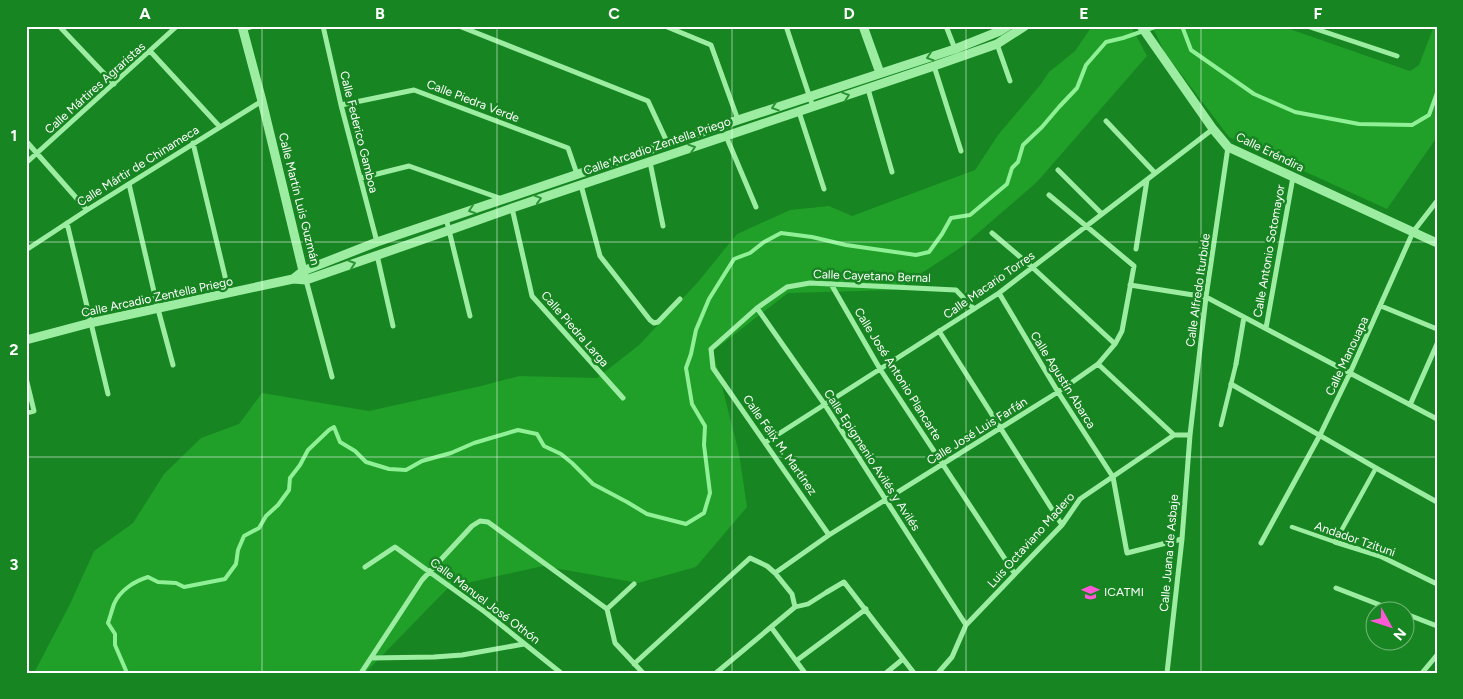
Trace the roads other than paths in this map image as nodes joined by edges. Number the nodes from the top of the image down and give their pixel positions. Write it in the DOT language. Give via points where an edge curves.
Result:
graph roads {
  1 [pos="59,26"];
  2 [pos="177,26"];
  3 [pos="323,26"];
  4 [pos="459,26"];
  5 [pos="665,26"];
  6 [pos="786,26"];
  7 [pos="863,26"];
  8 [pos="946,26"];
  9 [pos="1008,26"];
  10 [pos="1025,26"];
  11 [pos="1141,26"];
  12 [pos="1308,26"];
  13 [pos="246,27"];
  14 [pos="997,44"];
  15 [pos="955,49"];
  16 [pos="150,51"];
  17 [pos="1397,56"];
  18 [pos="934,66"];
  19 [pos="880,73"];
  20 [pos="1010,81"];
  21 [pos="114,84"];
  22 [pos="868,89"];
  23 [pos="809,96"];
  24 [pos="262,101"];
  25 [pos="342,105"];
  26 [pos="813,107"];
  27 [pos="799,112"];
  28 [pos="738,120"];
  29 [pos="1106,121"];
  30 [pos="220,127"];
  31 [pos="1213,129"];
  32 [pos="726,136"];
  33 [pos="26,141"];
  34 [pos="193,143"];
  35 [pos="668,144"];
  36 [pos="1228,147"];
  37 [pos="961,151"];
  38 [pos="38,153"];
  39 [pos="650,162"];
  40 [pos="26,163"];
  41 [pos="1058,170"];
  42 [pos="892,172"];
  43 [pos="1156,173"];
  44 [pos="577,174"];
  45 [pos="1292,177"];
  46 [pos="361,178"];
  47 [pos="1147,179"];
  48 [pos="129,184"];
  49 [pos="581,185"];
  50 [pos="824,189"];
  51 [pos="1049,195"];
  52 [pos="502,199"];
  53 [pos="1437,201"];
  54 [pos="756,207"];
  55 [pos="512,208"];
  56 [pos="87,210"];
  57 [pos="1102,214"];
  58 [pos="446,218"];
  59 [pos="67,223"];
  60 [pos="663,226"];
  61 [pos="1085,226"];
  62 [pos="450,230"];
  63 [pos="1413,232"];
  64 [pos="992,233"];
  65 [pos="377,242"];
  66 [pos="1437,243"];
  67 [pos="1136,249"];
  68 [pos="26,250"];
  69 [pos="377,255"];
  70 [pos="1032,267"];
  71 [pos="304,276"];
  72 [pos="831,284"];
  73 [pos="1130,285"];
  74 [pos="999,293"];
  75 [pos="229,294"];
  76 [pos="1206,297"];
  77 [pos="680,299"];
  78 [pos="1381,306"];
  79 [pos="757,308"];
  80 [pos="158,309"];
  81 [pos="974,309"];
  82 [pos="470,316"];
  83 [pos="1244,317"];
  84 [pos="90,323"];
  85 [pos="393,326"];
  86 [pos="1266,328"];
  87 [pos="1437,329"];
  88 [pos="940,331"];
  89 [pos="26,340"];
  90 [pos="1115,344"];
  91 [pos="1437,344"];
  92 [pos="1098,364"];
  93 [pos="1236,364"];
  94 [pos="173,365"];
  95 [pos="713,368"];
  96 [pos="880,369"];
  97 [pos="1350,373"];
  98 [pos="332,377"];
  99 [pos="26,378"];
  100 [pos="1231,384"];
  101 [pos="1058,392"];
  102 [pos="108,394"];
  103 [pos="623,398"];
  104 [pos="825,405"];
  105 [pos="1410,405"];
  106 [pos="26,413"];
  107 [pos="1437,419"];
  108 [pos="1221,425"];
  109 [pos="1000,428"];
  110 [pos="1174,435"];
  111 [pos="1190,435"];
  112 [pos="1320,435"];
  113 [pos="766,442"];
  114 [pos="943,464"];
  115 [pos="1376,468"];
  116 [pos="1113,477"];
  117 [pos="886,499"];
  118 [pos="1437,502"];
  119 [pos="1062,524"];
  120 [pos="1292,527"];
  121 [pos="830,535"];
  122 [pos="1182,539"];
  123 [pos="1335,542"];
  124 [pos="1261,543"];
  125 [pos="365,568"];
  126 [pos="430,572"];
  127 [pos="776,573"];
  128 [pos="1015,574"];
  129 [pos="634,584"];
  130 [pos="1437,584"];
  131 [pos="1336,588"];
  132 [pos="827,592"];
  133 [pos="1372,602"];
  134 [pos="795,607"];
  135 [pos="607,609"];
  136 [pos="866,609"];
  137 [pos="1416,618"];
  138 [pos="966,625"];
  139 [pos="1437,626"];
  140 [pos="771,627"];
  141 [pos="524,644"];
  142 [pos="1437,655"];
  143 [pos="371,658"];
  144 [pos="904,659"];
  145 [pos="796,661"];
  146 [pos="634,664"];
  147 [pos="361,673"];
  148 [pos="561,673"];
  149 [pos="643,673"];
  150 [pos="716,673"];
  151 [pos="805,673"];
  152 [pos="886,673"];
  153 [pos="914,673"];
  154 [pos="938,673"];
  155 [pos="1168,673"];
  156 [pos="1422,673"];
  1 -- 21 [label="street"];
  2 -- 16 [label="street, Calle Mártires Agraristas"];
  3 -- 25 [label="street, Calle Federico Gamboa"];
  4 -- 35 [label="street" via="648,101"];
  5 -- 28 [label="street" via="711,45"];
  6 -- 23 [label="street"];
  7 -- 19 [label="street"];
  8 -- 15 [label="street"];
  9 -- 15 [label="street, Calle Arcadio Zentella Priego"];
  10 -- 14 [label="street, Calle Arcadio Zentella Priego"];
  11 -- 31 [label="street, Calle Eréndira"];
  12 -- 17 [label="street"];
  13 -- 24 [label="street, Calle Martín Luis Guzmán"];
  14 -- 18 [label="street, Calle Arcadio Zentella Priego"];
  14 -- 20 [label="street"];
  15 -- 19 [label="street, Calle Arcadio Zentella Priego, one-way"];
  16 -- 21 [label="street, Calle Mártires Agraristas"];
  16 -- 30 [label="street"];
  18 -- 22 [label="street, Calle Arcadio Zentella Priego"];
  18 -- 37 [label="street"];
  19 -- 23 [label="street, Calle Arcadio Zentella Priego"];
  21 -- 38 [label="street, Calle Mártires Agraristas"];
  26 -- 22 [label="street, Calle Arcadio Zentella Priego, one-way"];
  22 -- 42 [label="street"];
  23 -- 26 [label="street"];
  23 -- 28 [label="street, Calle Arcadio Zentella Priego, one-way"];
  24 -- 30 [label="street, Calle Mártir de Chinameca"];
  24 -- 71 [label="street, Calle Martín Luis Guzmán"];
  25 -- 44 [label="street, Calle Piedra Verde" via="414,90 568,148"];
  25 -- 46 [label="street, Calle Federico Gamboa"];
  26 -- 27 [label="street, Calle Arcadio Zentella Priego"];
  27 -- 32 [label="street, Calle Arcadio Zentella Priego"];
  27 -- 50 [label="street"];
  28 -- 35 [label="street, Calle Arcadio Zentella Priego"];
  29 -- 43 [label="street"];
  30 -- 34 [label="street, Calle Mártir de Chinameca"];
  31 -- 36 [label="street, Calle Eréndira"];
  31 -- 43 [label="street, Calle Macario Torres"];
  39 -- 32 [label="street, Calle Arcadio Zentella Priego, one-way"];
  32 -- 54 [label="street"];
  33 -- 38 [label="street"];
  34 -- 48 [label="street, Calle Mártir de Chinameca"];
  34 -- 75 [label="street"];
  35 -- 44 [label="street, Calle Arcadio Zentella Priego"];
  36 -- 45 [label="street, Calle Eréndira"];
  36 -- 76 [label="street, Calle Alfredo Iturbide"];
  38 -- 40 [label="street, Calle Mártires Agraristas"];
  38 -- 56 [label="street"];
  39 -- 49 [label="street, Calle Arcadio Zentella Priego"];
  39 -- 60 [label="street"];
  41 -- 57 [label="street"];
  43 -- 47 [label="street, Calle Macario Torres"];
  44 -- 52 [label="street, Calle Arcadio Zentella Priego"];
  45 -- 63 [label="street, Calle Eréndira"];
  45 -- 86 [label="street, Calle Antonio Sotomayor"];
  46 -- 52 [label="street" via="409,166"];
  46 -- 65 [label="street, Calle Federico Gamboa"];
  47 -- 57 [label="street, Calle Macario Torres"];
  47 -- 67 [label="street"];
  48 -- 56 [label="street, Calle Mártir de Chinameca"];
  48 -- 80 [label="street"];
  55 -- 49 [label="street, Calle Arcadio Zentella Priego, one-way"];
  49 -- 77 [label="street" via="600,256 650,320 658,322"];
  51 -- 61 [label="street"];
  52 -- 58 [label="street, Calle Arcadio Zentella Priego, one-way"];
  53 -- 63 [label="street, Calle Manouapa"];
  55 -- 62 [label="street, Calle Arcadio Zentella Priego"];
  55 -- 103 [label="street, Calle Piedra Larga" via="532,296"];
  56 -- 59 [label="street, Calle Mártir de Chinameca"];
  57 -- 61 [label="street, Calle Macario Torres"];
  58 -- 62 [label="street"];
  58 -- 65 [label="street, Calle Arcadio Zentella Priego"];
  59 -- 68 [label="street, Calle Mártir de Chinameca"];
  59 -- 84 [label="street"];
  61 -- 70 [label="street, Calle Macario Torres"];
  61 -- 73 [label="street, Calle José Luis Farfán" via="1134,266"];
  62 -- 69 [label="street, Calle Arcadio Zentella Priego"];
  62 -- 82 [label="street"];
  63 -- 66 [label="street, Calle Eréndira"];
  63 -- 78 [label="street, Calle Manouapa"];
  64 -- 70 [label="street"];
  65 -- 71 [label="street, Calle Arcadio Zentella Priego"];
  71 -- 69 [label="street, Calle Arcadio Zentella Priego, one-way"];
  69 -- 85 [label="street"];
  70 -- 74 [label="street, Calle Macario Torres"];
  70 -- 90 [label="street"];
  71 -- 75 [label="street, Calle Arcadio Zentella Priego"];
  71 -- 98 [label="street, Calle Martín Luis Guzmán"];
  72 -- 79 [label="street, Calle Cayetano Bernal" via="787,287"];
  72 -- 81 [label="street, Calle Cayetano Bernal" via="956,290"];
  72 -- 96 [label="street, Calle José Antonio Plancarte"];
  73 -- 76 [label="street"];
  73 -- 90 [label="street, Calle José Luis Farfán" via="1122,331"];
  74 -- 81 [label="street, Calle Macario Torres"];
  74 -- 101 [label="street, Calle Agustín Abarca"];
  75 -- 80 [label="street, Calle Arcadio Zentella Priego"];
  76 -- 83 [label="street"];
  76 -- 111 [label="street, Calle Alfredo Iturbide"];
  78 -- 87 [label="street"];
  78 -- 97 [label="street, Calle Manouapa"];
  79 -- 95 [label="street, Calle Cayetano Bernal" via="711,349"];
  79 -- 104 [label="street, Calle Epigmenio Avilés y Avilés"];
  80 -- 84 [label="street, Calle Arcadio Zentella Priego"];
  80 -- 94 [label="street"];
  81 -- 88 [label="street, Calle Macario Torres"];
  83 -- 86 [label="street"];
  83 -- 93 [label="street"];
  84 -- 89 [label="street, Calle Arcadio Zentella Priego"];
  84 -- 102 [label="street"];
  86 -- 97 [label="street"];
  88 -- 96 [label="street, Calle Macario Torres"];
  88 -- 109 [label="street"];
  90 -- 92 [label="street, Calle José Luis Farfán"];
  91 -- 105 [label="street"];
  92 -- 101 [label="street, Calle José Luis Farfán"];
  92 -- 110 [label="street"];
  93 -- 100 [label="street"];
  95 -- 113 [label="street, Calle Félix M. Martínez"];
  96 -- 104 [label="street, Calle Macario Torres"];
  96 -- 114 [label="street, Calle José Antonio Plancarte"];
  97 -- 105 [label="street"];
  97 -- 112 [label="street, Calle Manouapa"];
  99 -- 106 [label="street" via="34,411"];
  100 -- 108 [label="street"];
  100 -- 112 [label="street"];
  101 -- 109 [label="street, Calle José Luis Farfán"];
  101 -- 116 [label="street, Calle Agustín Abarca"];
  104 -- 113 [label="street, Calle Macario Torres"];
  104 -- 117 [label="street, Calle Epigmenio Avilés y Avilés"];
  105 -- 107 [label="street"];
  109 -- 114 [label="street, Calle José Luis Farfán"];
  109 -- 119 [label="street"];
  110 -- 111 [label="street"];
  110 -- 116 [label="street, Luis Octaviano Madero"];
  111 -- 122 [label="street, Calle Juana de Asbaje"];
  112 -- 115 [label="street"];
  112 -- 124 [label="street, Calle Manouapa"];
  113 -- 121 [label="street, Calle Félix M. Martínez"];
  114 -- 117 [label="street, Calle José Luis Farfán"];
  114 -- 128 [label="street, Calle José Antonio Plancarte"];
  115 -- 118 [label="street"];
  115 -- 123 [label="street"];
  116 -- 119 [label="street, Luis Octaviano Madero" via="1080,499"];
  116 -- 122 [label="street" via="1127,553"];
  117 -- 121 [label="street, Calle José Luis Farfán"];
  117 -- 138 [label="street, Calle Epigmenio Avilés y Avilés"];
  119 -- 128 [label="street, Luis Octaviano Madero"];
  120 -- 123 [label="street, Andador Tzituni"];
  121 -- 127 [label="street, Calle José Luis Farfán"];
  122 -- 155 [label="street, Calle Juana de Asbaje"];
  123 -- 130 [label="street, Andador Tzituni" via="1380,556"];
  125 -- 126 [label="street, Calle Manuel José Othón" via="395,547"];
  126 -- 135 [label="street" via="472,526 480,521 488,522"];
  126 -- 141 [label="street, Calle Manuel José Othón"];
  126 -- 143 [label="street"];
  127 -- 134 [label="street" via="792,594"];
  127 -- 146 [label="street" via="750,558"];
  128 -- 138 [label="street, Luis Octaviano Madero"];
  129 -- 135 [label="street"];
  131 -- 133 [label="street"];
  132 -- 134 [label="street" via="808,604"];
  132 -- 136 [label="street" via="844,582"];
  134 -- 140 [label="street"];
  135 -- 146 [label="street" via="615,643"];
  136 -- 144 [label="street"];
  136 -- 145 [label="street"];
  137 -- 139 [label="street"];
  138 -- 154 [label="street, Luis Octaviano Madero" via="952,657"];
  140 -- 145 [label="street"];
  140 -- 150 [label="street"];
  141 -- 143 [label="street" via="462,655"];
  141 -- 148 [label="street, Calle Manuel José Othón"];
  142 -- 156 [label="street"];
  143 -- 147 [label="street"];
  144 -- 152 [label="street"];
  144 -- 153 [label="street"];
  145 -- 151 [label="street"];
  146 -- 149 [label="street"];
}
